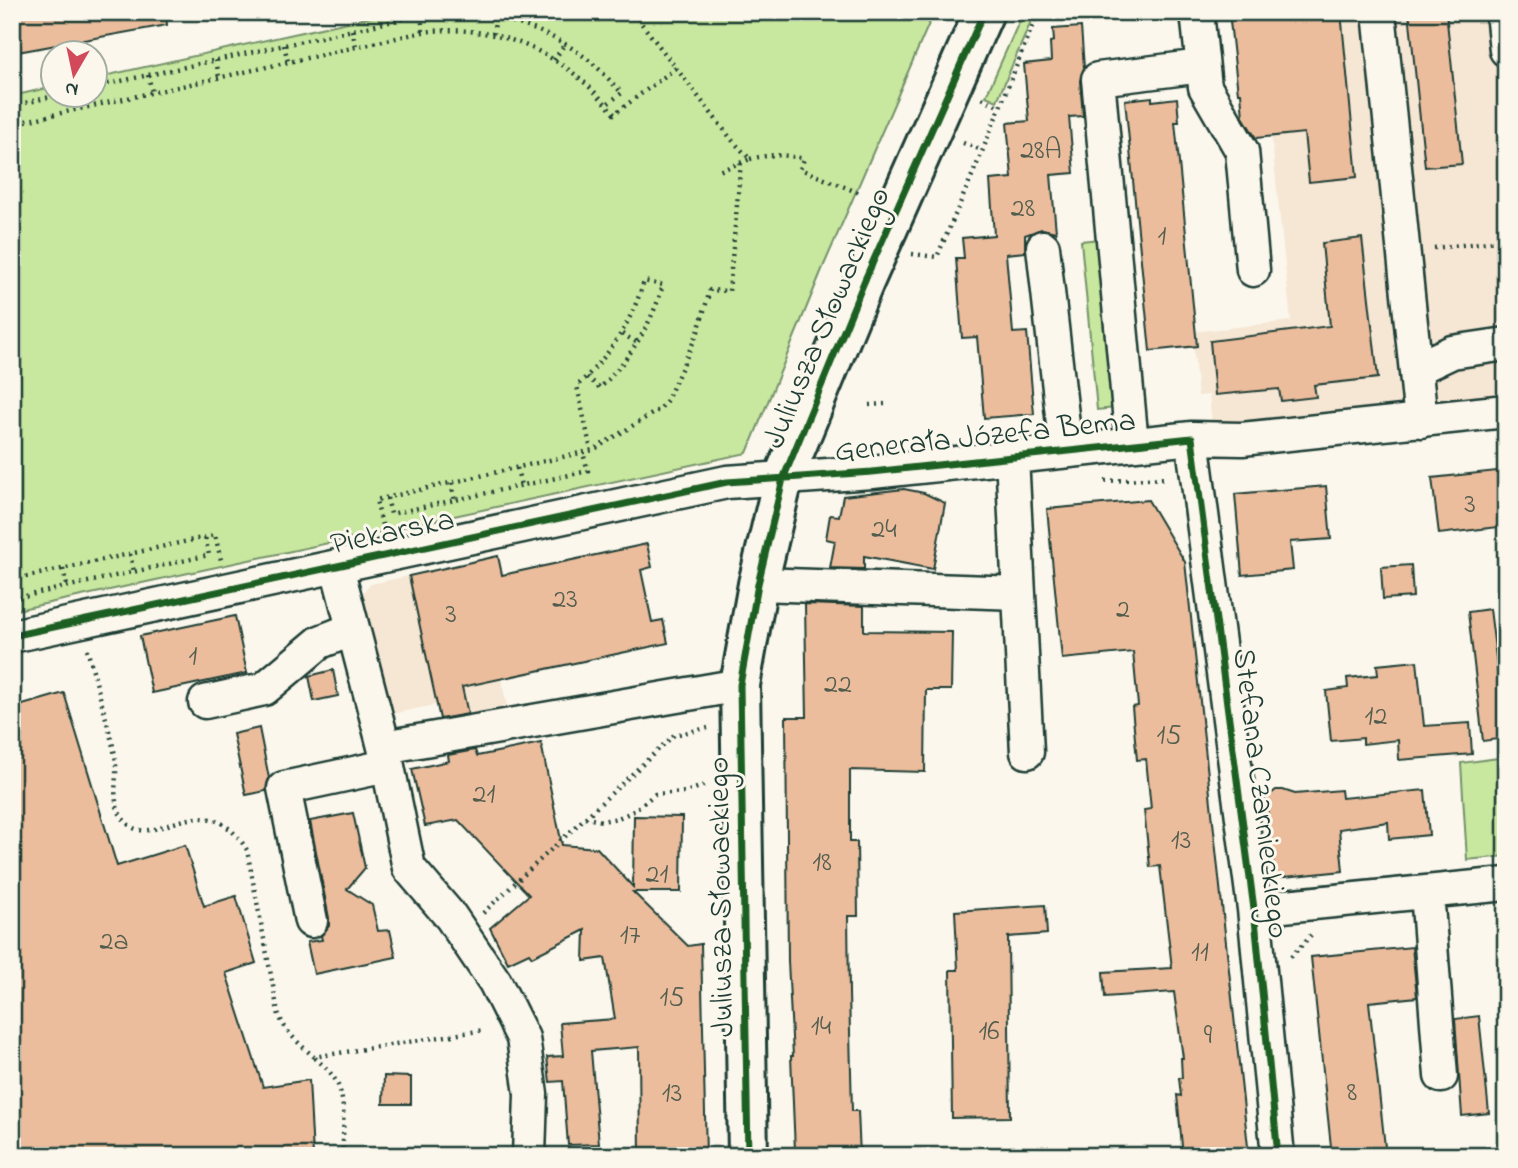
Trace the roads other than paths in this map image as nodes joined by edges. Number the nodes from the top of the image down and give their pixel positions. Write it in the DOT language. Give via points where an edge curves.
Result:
graph roads {
  1 [pos="984,12"];
  2 [pos="1196,12"];
  3 [pos="1379,12"];
  4 [pos="1502,12"];
  5 [pos="1506,50"];
  6 [pos="1202,66"];
  7 [pos="1043,247"];
  8 [pos="1253,270"];
  9 [pos="1506,344"];
  10 [pos="1416,369"];
  11 [pos="1506,411"];
  12 [pos="1421,421"];
  13 [pos="1192,438"];
  14 [pos="1132,444"];
  15 [pos="1066,451"];
  16 [pos="1012,456"];
  17 [pos="783,479"];
  18 [pos="337,567"];
  19 [pos="758,584"];
  20 [pos="1019,593"];
  21 [pos="353,629"];
  22 [pos="12,636"];
  23 [pos="740,685"];
  24 [pos="205,702"];
  25 [pos="1027,752"];
  26 [pos="386,756"];
  27 [pos="1506,884"];
  28 [pos="1427,892"];
  29 [pos="1254,909"];
  30 [pos="312,921"];
  31 [pos="1441,1076"];
  32 [pos="529,1156"];
  33 [pos="748,1156"];
  34 [pos="1278,1156"];
  1 -- 17 [label="main road, Juliusza Słowackiego"];
  2 -- 6 [label="street"];
  3 -- 10 [label="street"];
  4 -- 5 [label="street"];
  6 -- 8 [label="street" via="1205,87 1242,151"];
  6 -- 14 [label="street" via="1098,79"];
  7 -- 15 [label="street"];
  9 -- 10 [label="street" via="1452,352"];
  10 -- 12 [label="street"];
  11 -- 12 [label="street, Generała Józefa Bema"];
  12 -- 13 [label="street, Generała Józefa Bema" via="1242,439"];
  13 -- 14 [label="street, Generała Józefa Bema"];
  13 -- 29 [label="street, Stefana Czarnieckiego"];
  14 -- 15 [label="street, Generała Józefa Bema"];
  15 -- 16 [label="street, Generała Józefa Bema"];
  16 -- 17 [label="street, Generała Józefa Bema"];
  16 -- 20 [label="street"];
  17 -- 18 [label="street, Piekarska" via="727,482"];
  17 -- 19 [label="main road, Juliusza Słowackiego"];
  18 -- 21 [label="street"];
  18 -- 22 [label="street, Piekarska"];
  19 -- 20 [label="street"];
  19 -- 23 [label="main road, Juliusza Słowackiego"];
  20 -- 25 [label="street"];
  21 -- 24 [label="street" via="320,642 264,689"];
  21 -- 26 [label="street"];
  23 -- 26 [label="street"];
  23 -- 33 [label="main road, Juliusza Słowackiego"];
  26 -- 30 [label="street" via="284,788"];
  26 -- 32 [label="street" via="409,867 495,982 523,1038 531,1094"];
  27 -- 28 [label="street"];
  28 -- 29 [label="street"];
  28 -- 31 [label="street"];
  29 -- 34 [label="street, Stefana Czarnieckiego"];
}
